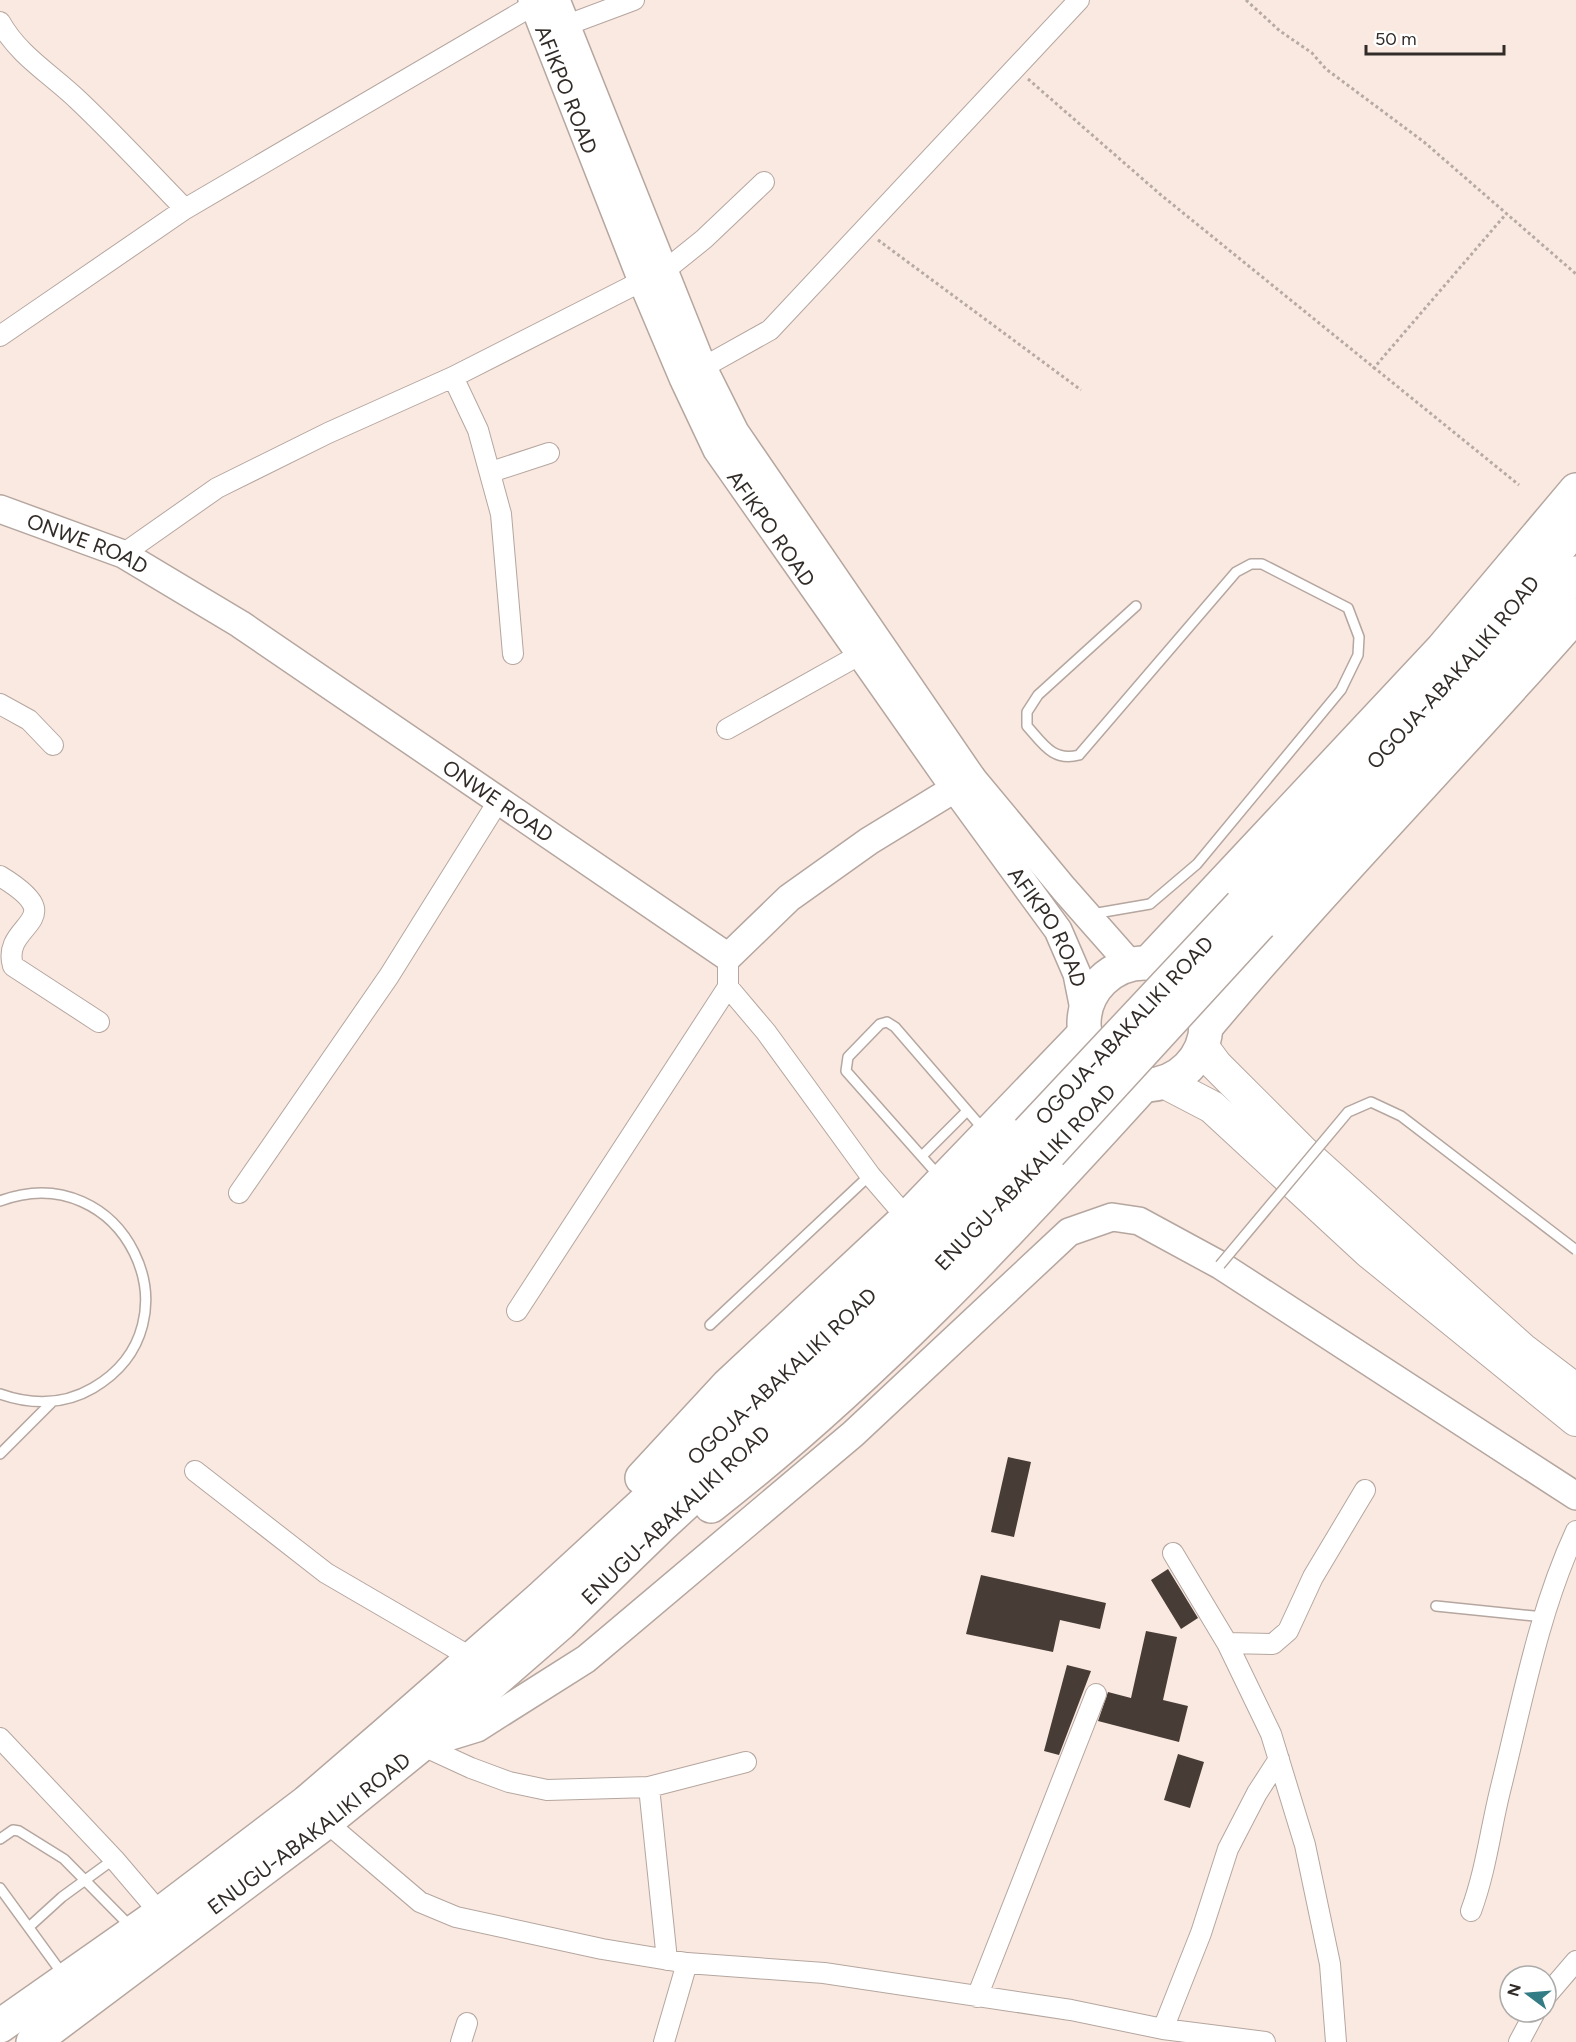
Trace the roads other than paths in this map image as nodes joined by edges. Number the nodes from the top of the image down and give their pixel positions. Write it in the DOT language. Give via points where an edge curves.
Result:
graph roads {
  1 [pos="634,0"];
  2 [pos="1079,0"];
  3 [pos="541,2"];
  4 [pos="0,22"];
  5 [pos="567,25"];
  6 [pos="764,182"];
  7 [pos="185,209"];
  8 [pos="653,277"];
  9 [pos="0,336"];
  10 [pos="693,373"];
  11 [pos="453,377"];
  12 [pos="549,453"];
  13 [pos="491,472"];
  14 [pos="1576,490"];
  15 [pos="0,509"];
  16 [pos="1576,527"];
  17 [pos="123,554"];
  18 [pos="1576,573"];
  19 [pos="1136,606"];
  20 [pos="1576,615"];
  21 [pos="513,654"];
  22 [pos="861,654"];
  23 [pos="0,704"];
  24 [pos="727,729"];
  25 [pos="53,745"];
  26 [pos="963,783"];
  27 [pos="499,800"];
  28 [pos="0,876"];
  29 [pos="1251,914"];
  30 [pos="1087,915"];
  31 [pos="728,957"];
  32 [pos="1140,964"];
  33 [pos="728,987"];
  34 [pos="99,1022"];
  35 [pos="1085,1024"];
  36 [pos="1204,1037"];
  37 [pos="1154,1084"];
  38 [pos="977,1122"];
  39 [pos="1039,1142"];
  40 [pos="932,1168"];
  41 [pos="870,1175"];
  42 [pos="239,1193"];
  43 [pos="0,1201"];
  44 [pos="907,1218"];
  45 [pos="1362,1225"];
  46 [pos="1576,1250"];
  47 [pos="1220,1265"];
  48 [pos="517,1311"];
  49 [pos="710,1325"];
  50 [pos="1576,1390"];
  51 [pos="0,1394"];
  52 [pos="52,1402"];
  53 [pos="1576,1420"];
  54 [pos="0,1454"];
  55 [pos="195,1471"];
  56 [pos="1365,1490"];
  57 [pos="1576,1496"];
  58 [pos="641,1505"];
  59 [pos="1576,1531"];
  60 [pos="1173,1553"];
  61 [pos="1436,1606"];
  62 [pos="551,1610"];
  63 [pos="1544,1617"];
  64 [pos="1227,1643"];
  65 [pos="472,1658"];
  66 [pos="1096,1694"];
  67 [pos="0,1738"];
  68 [pos="422,1744"];
  69 [pos="1279,1759"];
  70 [pos="746,1762"];
  71 [pos="649,1787"];
  72 [pos="326,1822"];
  73 [pos="0,1839"];
  74 [pos="114,1859"];
  75 [pos="86,1878"];
  76 [pos="0,1888"];
  77 [pos="1471,1911"];
  78 [pos="158,1926"];
  79 [pos="28,1927"];
  80 [pos="667,1960"];
  81 [pos="1576,1961"];
  82 [pos="687,1963"];
  83 [pos="65,1978"];
  84 [pos="1558,1982"];
  85 [pos="977,1997"];
  86 [pos="467,2023"];
  87 [pos="1529,2024"];
  88 [pos="0,2026"];
  89 [pos="1163,2029"];
  90 [pos="1134,2033"];
  91 [pos="33,2042"];
  92 [pos="461,2042"];
  93 [pos="664,2042"];
  94 [pos="1265,2042"];
  95 [pos="1336,2042"];
  96 [pos="1519,2042"];
  1 -- 5 [label="street"];
  2 -- 10 [label="street" via="770,330"];
  3 -- 5 [label="main road, AFIKPO ROAD"];
  3 -- 7 [label="street"];
  3 -- 8 [label="main road, AFIKPO ROAD"];
  4 -- 7 [label="street" via="9,38 77,98"];
  5 -- 8 [label="main road, AFIKPO ROAD"];
  6 -- 8 [label="street" via="705,238"];
  7 -- 9 [label="street"];
  8 -- 10 [label="main road, AFIKPO ROAD"];
  8 -- 11 [label="street"];
  10 -- 22 [label="main road, AFIKPO ROAD" via="717,450"];
  10 -- 26 [label="main road, AFIKPO ROAD"];
  11 -- 13 [label="street" via="478,430"];
  11 -- 17 [label="street" via="217,488"];
  12 -- 13 [label="street"];
  13 -- 21 [label="street" via="501,514"];
  14 -- 32 [label="highway" via="1443,648"];
  15 -- 17 [label="main road, ONWE ROAD"];
  16 -- 29 [label="highway, OGOJA-ABAKALIKI ROAD"];
  17 -- 27 [label="main road, ONWE ROAD" via="240,624"];
  18 -- 29 [label="highway, OGOJA-ABAKALIKI ROAD" via="1395,783"];
  19 -- 30 [label="lane" via="1038,695 1027,712 1027,726 1053,755 1079,755 1236,572 1251,564 1262,564 1348,608 1359,637 1358,655 1341,690 1197,864 1150,904"];
  20 -- 36 [label="highway" via="1462,744 1284,933"];
  22 -- 24 [label="street"];
  22 -- 26 [label="main road, AFIKPO ROAD"];
  23 -- 25 [label="street" via="29,720"];
  26 -- 30 [label="main road, AFIKPO ROAD"];
  26 -- 31 [label="main road" via="869,841 789,898"];
  26 -- 35 [label="main road, AFIKPO ROAD" via="1058,930 1077,974"];
  27 -- 31 [label="main road, ONWE ROAD"];
  27 -- 42 [label="street" via="389,976"];
  28 -- 34 [label="street" via="26,892 34,902 34,913 12,950 13,966"];
  29 -- 39 [label="highway, OGOJA-ABAKALIKI ROAD, bridge"];
  30 -- 32 [label="main road, AFIKPO ROAD"];
  31 -- 33 [label="street"];
  32 -- 35 [label="highway" via="1115,971 1101,982 1091,997"];
  32 -- 36 [label="highway" via="1171,969 1190,983 1202,1004"];
  33 -- 41 [label="street" via="766,1032"];
  33 -- 48 [label="street"];
  35 -- 37 [label="highway" via="1089,1049 1099,1064 1127,1083"];
  35 -- 38 [label="highway"];
  36 -- 37 [label="highway" via="1193,1061 1180,1074"];
  36 -- 45 [label="main road" via="1216,1065 1304,1153"];
  37 -- 45 [label="main road" via="1212,1107"];
  37 -- 62 [label="highway" via="924,1317 779,1453"];
  38 -- 40 [label="highway"];
  38 -- 40 [label="lane" via="895,1027 887,1022 880,1024 848,1057 846,1071"];
  39 -- 58 [label="highway, OGOJA-ABAKALIKI ROAD" via="935,1231"];
  39 -- 62 [label="highway, ENUGU-ABAKALIKI ROAD" via="955,1254 660,1527"];
  40 -- 44 [label="highway"];
  41 -- 44 [label="street"];
  41 -- 49 [label="lane"];
  43 -- 52 [label="lane" via="47,1193 72,1197 96,1208 132,1245 143,1277 144,1312 134,1345 125,1359 107,1378 85,1392"];
  44 -- 62 [label="highway" via="728,1384 580,1544"];
  45 -- 50 [label="main road"];
  45 -- 53 [label="main road"];
  46 -- 47 [label="lane, bridge" via="1401,1116 1371,1102 1348,1112"];
  47 -- 57 [label="main road"];
  47 -- 68 [label="main road" via="1139,1221 1112,1217 1069,1232 853,1434 586,1659 477,1728"];
  51 -- 52 [label="lane" via="18,1400"];
  52 -- 54 [label="lane"];
  55 -- 65 [label="street" via="326,1572"];
  56 -- 64 [label="street" via="1313,1577 1288,1631 1273,1644"];
  58 -- 62 [label="highway, ENUGU-ABAKALIKI ROAD"];
  59 -- 63 [label="street"];
  60 -- 64 [label="street"];
  61 -- 63 [label="lane"];
  62 -- 65 [label="highway, ENUGU-ABAKALIKI ROAD"];
  62 -- 68 [label="highway, ENUGU-ABAKALIKI ROAD"];
  63 -- 77 [label="street" via="1500,1790 1483,1877"];
  64 -- 69 [label="street" via="1253,1692"];
  65 -- 78 [label="highway, ENUGU-ABAKALIKI ROAD"];
  66 -- 85 [label="street"];
  67 -- 74 [label="street"];
  68 -- 71 [label="street" via="509,1782 547,1790"];
  68 -- 72 [label="highway, ENUGU-ABAKALIKI ROAD"];
  69 -- 89 [label="street" via="1228,1849 1201,1933"];
  69 -- 95 [label="street" via="1305,1845 1330,1964"];
  70 -- 71 [label="street"];
  71 -- 80 [label="street"];
  72 -- 78 [label="highway, ENUGU-ABAKALIKI ROAD"];
  72 -- 80 [label="street" via="420,1902 456,1917"];
  73 -- 75 [label="lane" via="13,1830 19,1831"];
  74 -- 75 [label="lane"];
  74 -- 78 [label="street"];
  75 -- 78 [label="lane"];
  75 -- 79 [label="lane"];
  76 -- 79 [label="lane"];
  78 -- 83 [label="highway, ENUGU-ABAKALIKI ROAD"];
  78 -- 91 [label="highway, ENUGU-ABAKALIKI ROAD"];
  79 -- 83 [label="lane"];
  80 -- 82 [label="street"];
  81 -- 84 [label="street"];
  82 -- 85 [label="street" via="824,1973"];
  82 -- 93 [label="street"];
  83 -- 88 [label="highway, ENUGU-ABAKALIKI ROAD"];
  85 -- 90 [label="street" via="1071,2010"];
  86 -- 92 [label="street"];
  87 -- 96 [label="street"];
  89 -- 90 [label="street"];
  89 -- 94 [label="street"];
}
